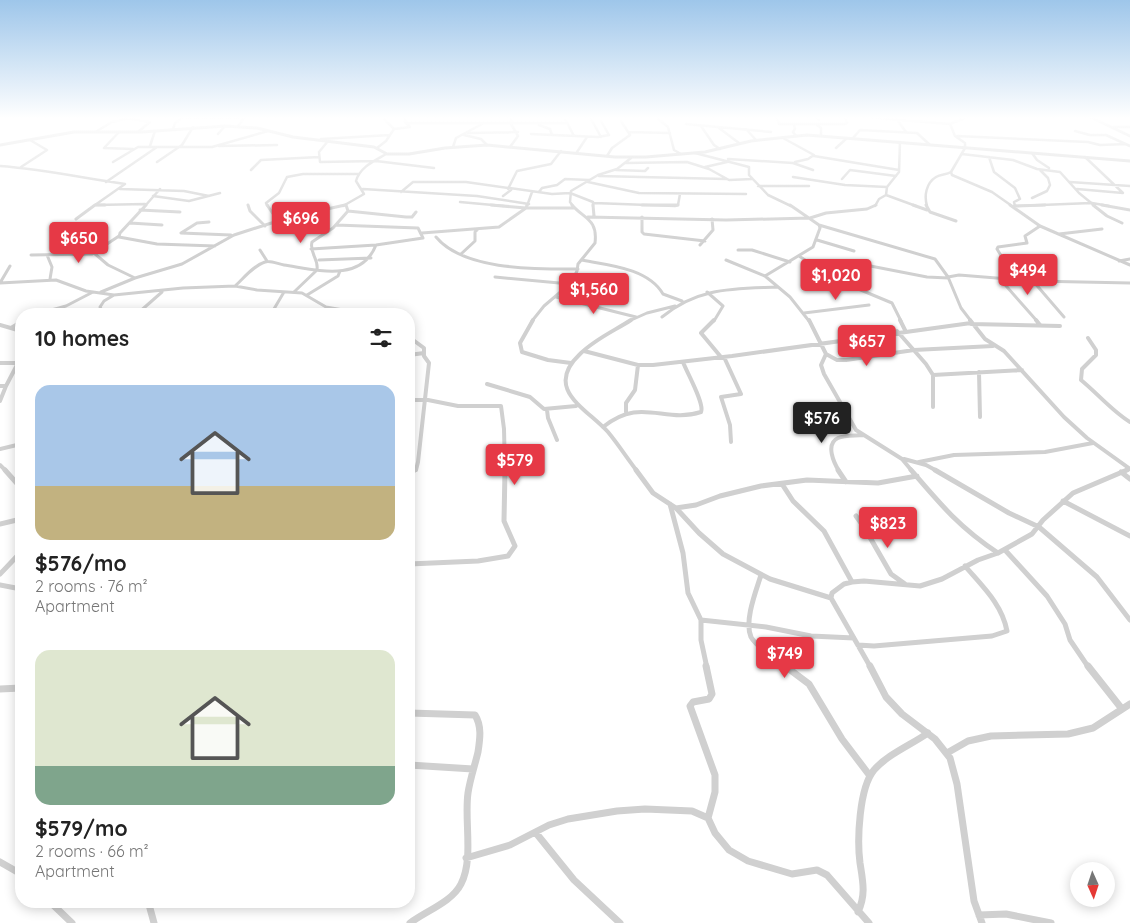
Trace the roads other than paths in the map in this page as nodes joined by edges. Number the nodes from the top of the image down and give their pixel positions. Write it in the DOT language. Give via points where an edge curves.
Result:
graph roads {
  1 [pos="32,160"];
  2 [pos="116,160"];
  3 [pos="138,160"];
  4 [pos="160,160"];
  5 [pos="262,160"];
  6 [pos="320,160"];
  7 [pos="378,160"];
  8 [pos="555,160"];
  9 [pos="629,160"];
  10 [pos="724,160"];
  11 [pos="746,160"];
  12 [pos="808,160"];
  13 [pos="834,160"];
  14 [pos="900,160"];
  15 [pos="958,160"];
  16 [pos="990,160"];
  17 [pos="1013,160"];
  18 [pos="1037,160"];
  19 [pos="1089,160"];
  20 [pos="728,161"];
  21 [pos="113,162"];
  22 [pos="157,162"];
  23 [pos="376,162"];
  24 [pos="625,163"];
  25 [pos="792,163"];
  26 [pos="0,166"];
  27 [pos="21,167"];
  28 [pos="704,167"];
  29 [pos="434,168"];
  30 [pos="648,168"];
  31 [pos="1049,168"];
  32 [pos="251,170"];
  33 [pos="614,170"];
  34 [pos="813,170"];
  35 [pos="900,170"];
  36 [pos="1040,170"];
  37 [pos="951,172"];
  38 [pos="358,174"];
  39 [pos="597,176"];
  40 [pos="896,176"];
  41 [pos="793,177"];
  42 [pos="727,179"];
  43 [pos="752,179"];
  44 [pos="842,179"];
  45 [pos="590,181"];
  46 [pos="106,182"];
  47 [pos="1070,182"];
  48 [pos="1114,185"];
  49 [pos="758,186"];
  50 [pos="809,186"];
  51 [pos="887,186"];
  52 [pos="1130,186"];
  53 [pos="118,189"];
  54 [pos="160,189"];
  55 [pos="363,189"];
  56 [pos="509,189"];
  57 [pos="1076,189"];
  58 [pos="401,192"];
  59 [pos="532,192"];
  60 [pos="539,192"];
  61 [pos="220,193"];
  62 [pos="570,193"];
  63 [pos="680,194"];
  64 [pos="746,194"];
  65 [pos="886,195"];
  66 [pos="153,196"];
  67 [pos="209,196"];
  68 [pos="503,196"];
  69 [pos="1032,198"];
  70 [pos="460,202"];
  71 [pos="594,203"];
  72 [pos="1092,203"];
  73 [pos="145,204"];
  74 [pos="529,204"];
  75 [pos="95,205"];
  76 [pos="248,205"];
  77 [pos="346,205"];
  78 [pos="1014,206"];
  79 [pos="526,208"];
  80 [pos="574,208"];
  81 [pos="140,210"];
  82 [pos="928,210"];
  83 [pos="1130,210"];
  84 [pos="348,211"];
  85 [pos="180,212"];
  86 [pos="416,212"];
  87 [pos="594,216"];
  88 [pos="588,217"];
  89 [pos="642,217"];
  90 [pos="810,218"];
  91 [pos="712,219"];
  92 [pos="76,220"];
  93 [pos="278,221"];
  94 [pos="956,221"];
  95 [pos="209,222"];
  96 [pos="130,223"];
  97 [pos="1122,223"];
  98 [pos="162,225"];
  99 [pos="336,225"];
  100 [pos="819,225"];
  101 [pos="265,226"];
  102 [pos="1040,226"];
  103 [pos="479,229"];
  104 [pos="1102,229"];
  105 [pos="422,233"];
  106 [pos="1058,234"];
  107 [pos="233,235"];
  108 [pos="119,236"];
  109 [pos="436,237"];
  110 [pos="704,240"];
  111 [pos="817,240"];
  112 [pos="376,245"];
  113 [pos="700,245"];
  114 [pos="216,246"];
  115 [pos="311,248"];
  116 [pos="260,250"];
  117 [pos="738,250"];
  118 [pos="854,252"];
  119 [pos="94,253"];
  120 [pos="461,254"];
  121 [pos="30,255"];
  122 [pos="47,255"];
  123 [pos="799,256"];
  124 [pos="371,258"];
  125 [pos="319,260"];
  126 [pos="581,260"];
  127 [pos="726,260"];
  128 [pos="1130,260"];
  129 [pos="266,261"];
  130 [pos="1118,261"];
  131 [pos="790,262"];
  132 [pos="855,263"];
  133 [pos="1130,265"];
  134 [pos="10,266"];
  135 [pos="578,269"];
  136 [pos="317,270"];
  137 [pos="340,271"];
  138 [pos="765,276"];
  139 [pos="495,277"];
  140 [pos="134,278"];
  141 [pos="948,278"];
  142 [pos="50,279"];
  143 [pos="1000,279"];
  144 [pos="1016,280"];
  145 [pos="1033,281"];
  146 [pos="0,283"];
  147 [pos="1130,283"];
  148 [pos="569,285"];
  149 [pos="235,286"];
  150 [pos="778,287"];
  151 [pos="94,291"];
  152 [pos="163,291"];
  153 [pos="101,292"];
  154 [pos="284,292"];
  155 [pos="294,292"];
  156 [pos="706,292"];
  157 [pos="114,295"];
  158 [pos="307,295"];
  159 [pos="556,297"];
  160 [pos="623,300"];
  161 [pos="682,301"];
  162 [pos="869,305"];
  163 [pos="675,306"];
  164 [pos="60,308"];
  165 [pos="101,308"];
  166 [pos="144,308"];
  167 [pos="275,308"];
  168 [pos="330,308"];
  169 [pos="804,313"];
  170 [pos="636,317"];
  171 [pos="662,317"];
  172 [pos="1064,317"];
  173 [pos="971,323"];
  174 [pos="0,325"];
  175 [pos="1040,325"];
  176 [pos="15,326"];
  177 [pos="1060,326"];
  178 [pos="11,328"];
  179 [pos="15,329"];
  180 [pos="905,330"];
  181 [pos="897,332"];
  182 [pos="1088,338"];
  183 [pos="415,341"];
  184 [pos="823,344"];
  185 [pos="994,346"];
  186 [pos="914,350"];
  187 [pos="584,351"];
  188 [pos="424,353"];
  189 [pos="415,354"];
  190 [pos="826,354"];
  191 [pos="722,357"];
  192 [pos="683,362"];
  193 [pos="0,363"];
  194 [pos="15,363"];
  195 [pos="571,363"];
  196 [pos="638,365"];
  197 [pos="15,369"];
  198 [pos="1022,370"];
  199 [pos="979,372"];
  200 [pos="933,375"];
  201 [pos="487,384"];
  202 [pos="0,386"];
  203 [pos="6,386"];
  204 [pos="415,400"];
  205 [pos="424,400"];
  206 [pos="0,401"];
  207 [pos="576,406"];
  208 [pos="933,407"];
  209 [pos="547,410"];
  210 [pos="626,412"];
  211 [pos="980,417"];
  212 [pos="1130,422"];
  213 [pos="603,427"];
  214 [pos="863,435"];
  215 [pos="557,440"];
  216 [pos="731,442"];
  217 [pos="1093,443"];
  218 [pos="15,445"];
  219 [pos="0,449"];
  220 [pos="902,459"];
  221 [pos="919,462"];
  222 [pos="0,465"];
  223 [pos="1130,469"];
  224 [pos="415,470"];
  225 [pos="1121,472"];
  226 [pos="917,476"];
  227 [pos="1130,479"];
  228 [pos="15,481"];
  229 [pos="847,483"];
  230 [pos="782,484"];
  231 [pos="1063,501"];
  232 [pos="673,506"];
  233 [pos="856,516"];
  234 [pos="15,520"];
  235 [pos="899,521"];
  236 [pos="0,524"];
  237 [pos="864,527"];
  238 [pos="1039,527"];
  239 [pos="1130,536"];
  240 [pos="1005,550"];
  241 [pos="998,553"];
  242 [pos="15,558"];
  243 [pos="415,564"];
  244 [pos="965,566"];
  245 [pos="0,574"];
  246 [pos="761,575"];
  247 [pos="852,582"];
  248 [pos="0,585"];
  249 [pos="909,586"];
  250 [pos="15,588"];
  251 [pos="830,598"];
  252 [pos="701,620"];
  253 [pos="1130,620"];
  254 [pos="749,626"];
  255 [pos="854,638"];
  256 [pos="858,645"];
  257 [pos="15,688"];
  258 [pos="0,689"];
  259 [pos="1130,704"];
  260 [pos="1122,709"];
  261 [pos="415,713"];
  262 [pos="928,733"];
  263 [pos="947,753"];
  264 [pos="415,764"];
  265 [pos="473,769"];
  266 [pos="870,776"];
  267 [pos="708,818"];
  268 [pos="536,832"];
  269 [pos="466,858"];
  270 [pos="0,862"];
  271 [pos="15,871"];
  272 [pos="56,908"];
  273 [pos="150,908"];
  274 [pos="858,912"];
  275 [pos="979,921"];
  276 [pos="72,923"];
  277 [pos="154,923"];
  278 [pos="410,923"];
  279 [pos="620,923"];
  280 [pos="869,923"];
  281 [pos="1050,923"];
  1 -- 27 [label="street"];
  2 -- 21 [label="street"];
  3 -- 46 [label="street"];
  4 -- 22 [label="street"];
  5 -- 32 [label="street"];
  6 -- 23 [label="street"];
  7 -- 23 [label="street"];
  8 -- 56 [label="street" via="552,164 517,171"];
  9 -- 24 [label="street"];
  10 -- 20 [label="street"];
  11 -- 25 [label="street"];
  12 -- 25 [label="street"];
  13 -- 35 [label="street"];
  14 -- 35 [label="street"];
  15 -- 37 [label="street"];
  16 -- 78 [label="street" via="994,172 1016,188 1020,199 1014,202"];
  17 -- 36 [label="street"];
  18 -- 31 [label="street"];
  19 -- 48 [label="street"];
  20 -- 28 [label="street"];
  20 -- 43 [label="street" via="750,168"];
  23 -- 29 [label="street"];
  23 -- 38 [label="street"];
  24 -- 28 [label="street" via="687,162"];
  24 -- 33 [label="street"];
  25 -- 34 [label="street"];
  26 -- 27 [label="street"];
  27 -- 46 [label="street"];
  28 -- 42 [label="street"];
  30 -- 33 [label="street" via="645,171"];
  33 -- 39 [label="street"];
  35 -- 40 [label="street"];
  36 -- 47 [label="street" via="1060,172"];
  36 -- 69 [label="street" via="1048,179 1049,188"];
  37 -- 78 [label="street" via="956,178 993,192"];
  37 -- 82 [label="street" via="936,177 926,190"];
  38 -- 55 [label="street" via="356,181"];
  38 -- 93 [label="street" via="287,177 279,193 266,203"];
  39 -- 42 [label="street"];
  39 -- 45 [label="street"];
  40 -- 44 [label="street" via="849,170"];
  40 -- 51 [label="street"];
  41 -- 51 [label="street" via="842,185"];
  42 -- 43 [label="street"];
  43 -- 49 [label="street"];
  45 -- 60 [label="street" via="565,179"];
  45 -- 62 [label="street"];
  45 -- 63 [label="street" via="628,192"];
  46 -- 53 [label="street" via="125,184"];
  47 -- 48 [label="street"];
  47 -- 57 [label="street"];
  48 -- 52 [label="street"];
  48 -- 57 [label="street" via="1123,193"];
  49 -- 50 [label="street"];
  49 -- 90 [label="street"];
  51 -- 65 [label="street"];
  53 -- 54 [label="street"];
  53 -- 75 [label="street"];
  54 -- 66 [label="street"];
  54 -- 67 [label="street"];
  55 -- 58 [label="street"];
  55 -- 77 [label="street" via="364,194"];
  56 -- 58 [label="street" via="472,182 412,182"];
  56 -- 59 [label="street"];
  56 -- 68 [label="street"];
  57 -- 72 [label="street"];
  58 -- 74 [label="street" via="483,197"];
  59 -- 60 [label="street"];
  59 -- 74 [label="street"];
  60 -- 62 [label="street"];
  61 -- 67 [label="street"];
  62 -- 71 [label="street"];
  62 -- 80 [label="street"];
  63 -- 64 [label="street"];
  63 -- 71 [label="street" via="679,204 675,206"];
  65 -- 82 [label="street"];
  65 -- 90 [label="street" via="874,208 822,213"];
  66 -- 67 [label="street" via="187,201"];
  66 -- 73 [label="street"];
  70 -- 79 [label="street"];
  71 -- 87 [label="street"];
  72 -- 78 [label="street"];
  72 -- 83 [label="street"];
  72 -- 97 [label="street" via="1109,218"];
  73 -- 75 [label="street"];
  73 -- 81 [label="street"];
  74 -- 79 [label="street"];
  75 -- 92 [label="street"];
  76 -- 101 [label="street"];
  77 -- 84 [label="street"];
  77 -- 93 [label="street"];
  78 -- 102 [label="street"];
  79 -- 80 [label="street"];
  79 -- 103 [label="street" via="501,227"];
  80 -- 88 [label="street"];
  81 -- 85 [label="street"];
  81 -- 96 [label="street"];
  82 -- 94 [label="street"];
  84 -- 86 [label="street" via="406,217"];
  84 -- 99 [label="street"];
  87 -- 88 [label="street"];
  87 -- 89 [label="street"];
  88 -- 126 [label="street" via="596,239"];
  89 -- 91 [label="street"];
  89 -- 110 [label="street" via="643,234"];
  90 -- 91 [label="street"];
  90 -- 100 [label="street"];
  91 -- 110 [label="street" via="713,229"];
  93 -- 101 [label="street"];
  95 -- 107 [label="street" via="197,223 181,233"];
  96 -- 98 [label="street"];
  96 -- 108 [label="street"];
  99 -- 105 [label="street" via="418,228"];
  99 -- 115 [label="street" via="312,241"];
  100 -- 111 [label="street"];
  100 -- 141 [label="street" via="935,259"];
  101 -- 107 [label="street"];
  102 -- 106 [label="street"];
  102 -- 144 [label="street" via="1025,236 1026,243 996,249"];
  103 -- 105 [label="street"];
  103 -- 120 [label="street" via="475,232 475,241"];
  104 -- 106 [label="street"];
  105 -- 112 [label="street" via="423,238 419,240"];
  106 -- 130 [label="street"];
  107 -- 114 [label="street"];
  108 -- 114 [label="street" via="124,240 157,244"];
  108 -- 119 [label="street"];
  109 -- 120 [label="street"];
  110 -- 113 [label="street"];
  111 -- 118 [label="street"];
  111 -- 123 [label="street" via="813,247"];
  112 -- 115 [label="street"];
  112 -- 124 [label="street"];
  114 -- 140 [label="street" via="182,264"];
  115 -- 125 [label="street"];
  116 -- 129 [label="street"];
  117 -- 131 [label="street" via="752,250"];
  119 -- 122 [label="street"];
  119 -- 140 [label="street" via="108,265"];
  120 -- 135 [label="street" via="504,267"];
  121 -- 122 [label="street"];
  122 -- 142 [label="street" via="52,268"];
  123 -- 131 [label="street"];
  123 -- 180 [label="street" via="832,278 892,303"];
  124 -- 125 [label="street"];
  124 -- 137 [label="street" via="356,269"];
  125 -- 136 [label="street"];
  126 -- 135 [label="street"];
  126 -- 161 [label="street" via="640,274 658,285 663,294"];
  127 -- 138 [label="street"];
  128 -- 130 [label="street"];
  129 -- 136 [label="street"];
  129 -- 149 [label="street"];
  130 -- 133 [label="street"];
  131 -- 138 [label="street"];
  132 -- 141 [label="street" via="919,276"];
  134 -- 146 [label="street"];
  135 -- 148 [label="street"];
  136 -- 137 [label="street"];
  136 -- 155 [label="street"];
  137 -- 158 [label="street" via="338,276"];
  138 -- 150 [label="street"];
  139 -- 148 [label="street"];
  140 -- 153 [label="street"];
  141 -- 143 [label="street" via="959,275"];
  141 -- 173 [label="street"];
  142 -- 146 [label="street"];
  142 -- 151 [label="street"];
  143 -- 144 [label="street"];
  143 -- 175 [label="street"];
  144 -- 145 [label="street"];
  145 -- 147 [label="street"];
  145 -- 172 [label="street"];
  148 -- 159 [label="street"];
  148 -- 160 [label="street"];
  149 -- 152 [label="street"];
  149 -- 154 [label="street"];
  150 -- 156 [label="street"];
  150 -- 169 [label="street"];
  151 -- 153 [label="street"];
  151 -- 164 [label="street"];
  152 -- 157 [label="street"];
  152 -- 166 [label="street"];
  153 -- 157 [label="street"];
  154 -- 155 [label="street"];
  154 -- 167 [label="street"];
  155 -- 158 [label="street"];
  156 -- 161 [label="street"];
  156 -- 191 [label="street" via="723,306 702,336"];
  157 -- 165 [label="street" via="104,301"];
  158 -- 168 [label="street" via="316,303"];
  159 -- 170 [label="street"];
  159 -- 195 [label="street" via="544,306 526,330 519,348 535,356"];
  161 -- 163 [label="street"];
  162 -- 169 [label="street"];
  163 -- 170 [label="street"];
  163 -- 171 [label="street"];
  169 -- 184 [label="street"];
  170 -- 187 [label="street"];
  173 -- 175 [label="street"];
  173 -- 180 [label="street"];
  173 -- 185 [label="street"];
  174 -- 178 [label="street"];
  175 -- 177 [label="street"];
  176 -- 178 [label="street"];
  178 -- 179 [label="street"];
  180 -- 181 [label="street"];
  181 -- 184 [label="street"];
  181 -- 186 [label="street"];
  182 -- 212 [label="street" via="1096,355 1082,369 1081,380"];
  183 -- 188 [label="street" via="424,348"];
  184 -- 190 [label="street"];
  184 -- 191 [label="street"];
  185 -- 186 [label="street"];
  185 -- 198 [label="street" via="1004,351"];
  186 -- 190 [label="street" via="846,360 837,360"];
  186 -- 200 [label="street"];
  187 -- 195 [label="street"];
  187 -- 196 [label="street"];
  188 -- 189 [label="street"];
  188 -- 205 [label="street" via="428,363"];
  190 -- 214 [label="street" via="820,365 824,374 849,420"];
  191 -- 192 [label="street"];
  191 -- 216 [label="street" via="741,394 721,397 731,425"];
  192 -- 196 [label="street"];
  192 -- 210 [label="street" via="702,404 701,412 689,415"];
  193 -- 194 [label="street"];
  195 -- 207 [label="street" via="565,378 567,390"];
  196 -- 210 [label="street" via="636,388 626,401"];
  197 -- 203 [label="street"];
  198 -- 199 [label="street"];
  198 -- 217 [label="street" via="1064,417"];
  199 -- 200 [label="street"];
  199 -- 211 [label="street"];
  200 -- 208 [label="street"];
  201 -- 209 [label="street" via="530,397"];
  202 -- 203 [label="street"];
  203 -- 206 [label="street"];
  204 -- 205 [label="street"];
  205 -- 224 [label="street"];
  205 -- 243 [label="street" via="458,406 501,406 504,430 503,512 515,546 508,556"];
  207 -- 209 [label="street"];
  207 -- 213 [label="street"];
  209 -- 215 [label="street" via="548,422 556,432"];
  210 -- 213 [label="street"];
  213 -- 232 [label="street" via="652,494"];
  214 -- 220 [label="street"];
  214 -- 229 [label="street" via="838,438 832,446 831,454"];
  217 -- 221 [label="street" via="1045,452 954,455"];
  217 -- 223 [label="street"];
  218 -- 219 [label="street"];
  220 -- 221 [label="street"];
  220 -- 226 [label="street"];
  221 -- 238 [label="street"];
  222 -- 228 [label="street"];
  223 -- 225 [label="street"];
  225 -- 227 [label="street"];
  225 -- 231 [label="street" via="1073,493"];
  226 -- 229 [label="street" via="878,483"];
  226 -- 241 [label="street" via="971,535"];
  229 -- 230 [label="street" via="812,480"];
  230 -- 232 [label="street" via="742,490 696,505"];
  230 -- 247 [label="street" via="792,501 824,531"];
  231 -- 238 [label="street"];
  231 -- 239 [label="street"];
  232 -- 246 [label="street" via="716,548"];
  232 -- 252 [label="street" via="688,593"];
  233 -- 237 [label="street"];
  234 -- 236 [label="street"];
  235 -- 237 [label="street"];
  237 -- 249 [label="street" via="891,574"];
  238 -- 240 [label="street"];
  238 -- 253 [label="street" via="1097,577"];
  240 -- 241 [label="street"];
  240 -- 260 [label="street" via="1047,596 1065,624 1070,640"];
  241 -- 244 [label="street"];
  242 -- 245 [label="street"];
  244 -- 249 [label="street" via="935,581"];
  244 -- 256 [label="street" via="988,592 1002,616 1006,631 1002,634"];
  246 -- 251 [label="street"];
  246 -- 254 [label="street"];
  247 -- 249 [label="street"];
  247 -- 251 [label="street" via="844,584"];
  248 -- 250 [label="street"];
  251 -- 255 [label="street"];
  252 -- 254 [label="street"];
  252 -- 267 [label="street" via="701,640 712,694 709,699 693,702 690,706 715,776 715,792"];
  254 -- 255 [label="street" via="811,636"];
  254 -- 266 [label="street" via="751,637 765,651 809,684 842,739"];
  255 -- 256 [label="street"];
  256 -- 262 [label="street" via="886,697"];
  257 -- 258 [label="street"];
  259 -- 260 [label="street"];
  260 -- 263 [label="street" via="1093,728 1068,734 991,736 968,741"];
  261 -- 265 [label="street" via="478,717 480,742"];
  262 -- 263 [label="street"];
  262 -- 266 [label="street" via="886,760"];
  263 -- 275 [label="street" via="957,784"];
  264 -- 265 [label="street"];
  265 -- 269 [label="street" via="468,794"];
  266 -- 274 [label="street" via="862,805 860,860 864,888"];
  267 -- 268 [label="street" via="676,809 617,811 568,819"];
  267 -- 274 [label="street" via="729,850 748,861 792,874 822,872 841,889"];
  268 -- 269 [label="street" via="510,845"];
  268 -- 279 [label="street" via="574,880"];
  269 -- 278 [label="street" via="462,882 456,891"];
  270 -- 271 [label="street"];
  272 -- 276 [label="street"];
  273 -- 277 [label="street"];
  274 -- 280 [label="street"];
  275 -- 281 [label="street" via="999,913"];
}
